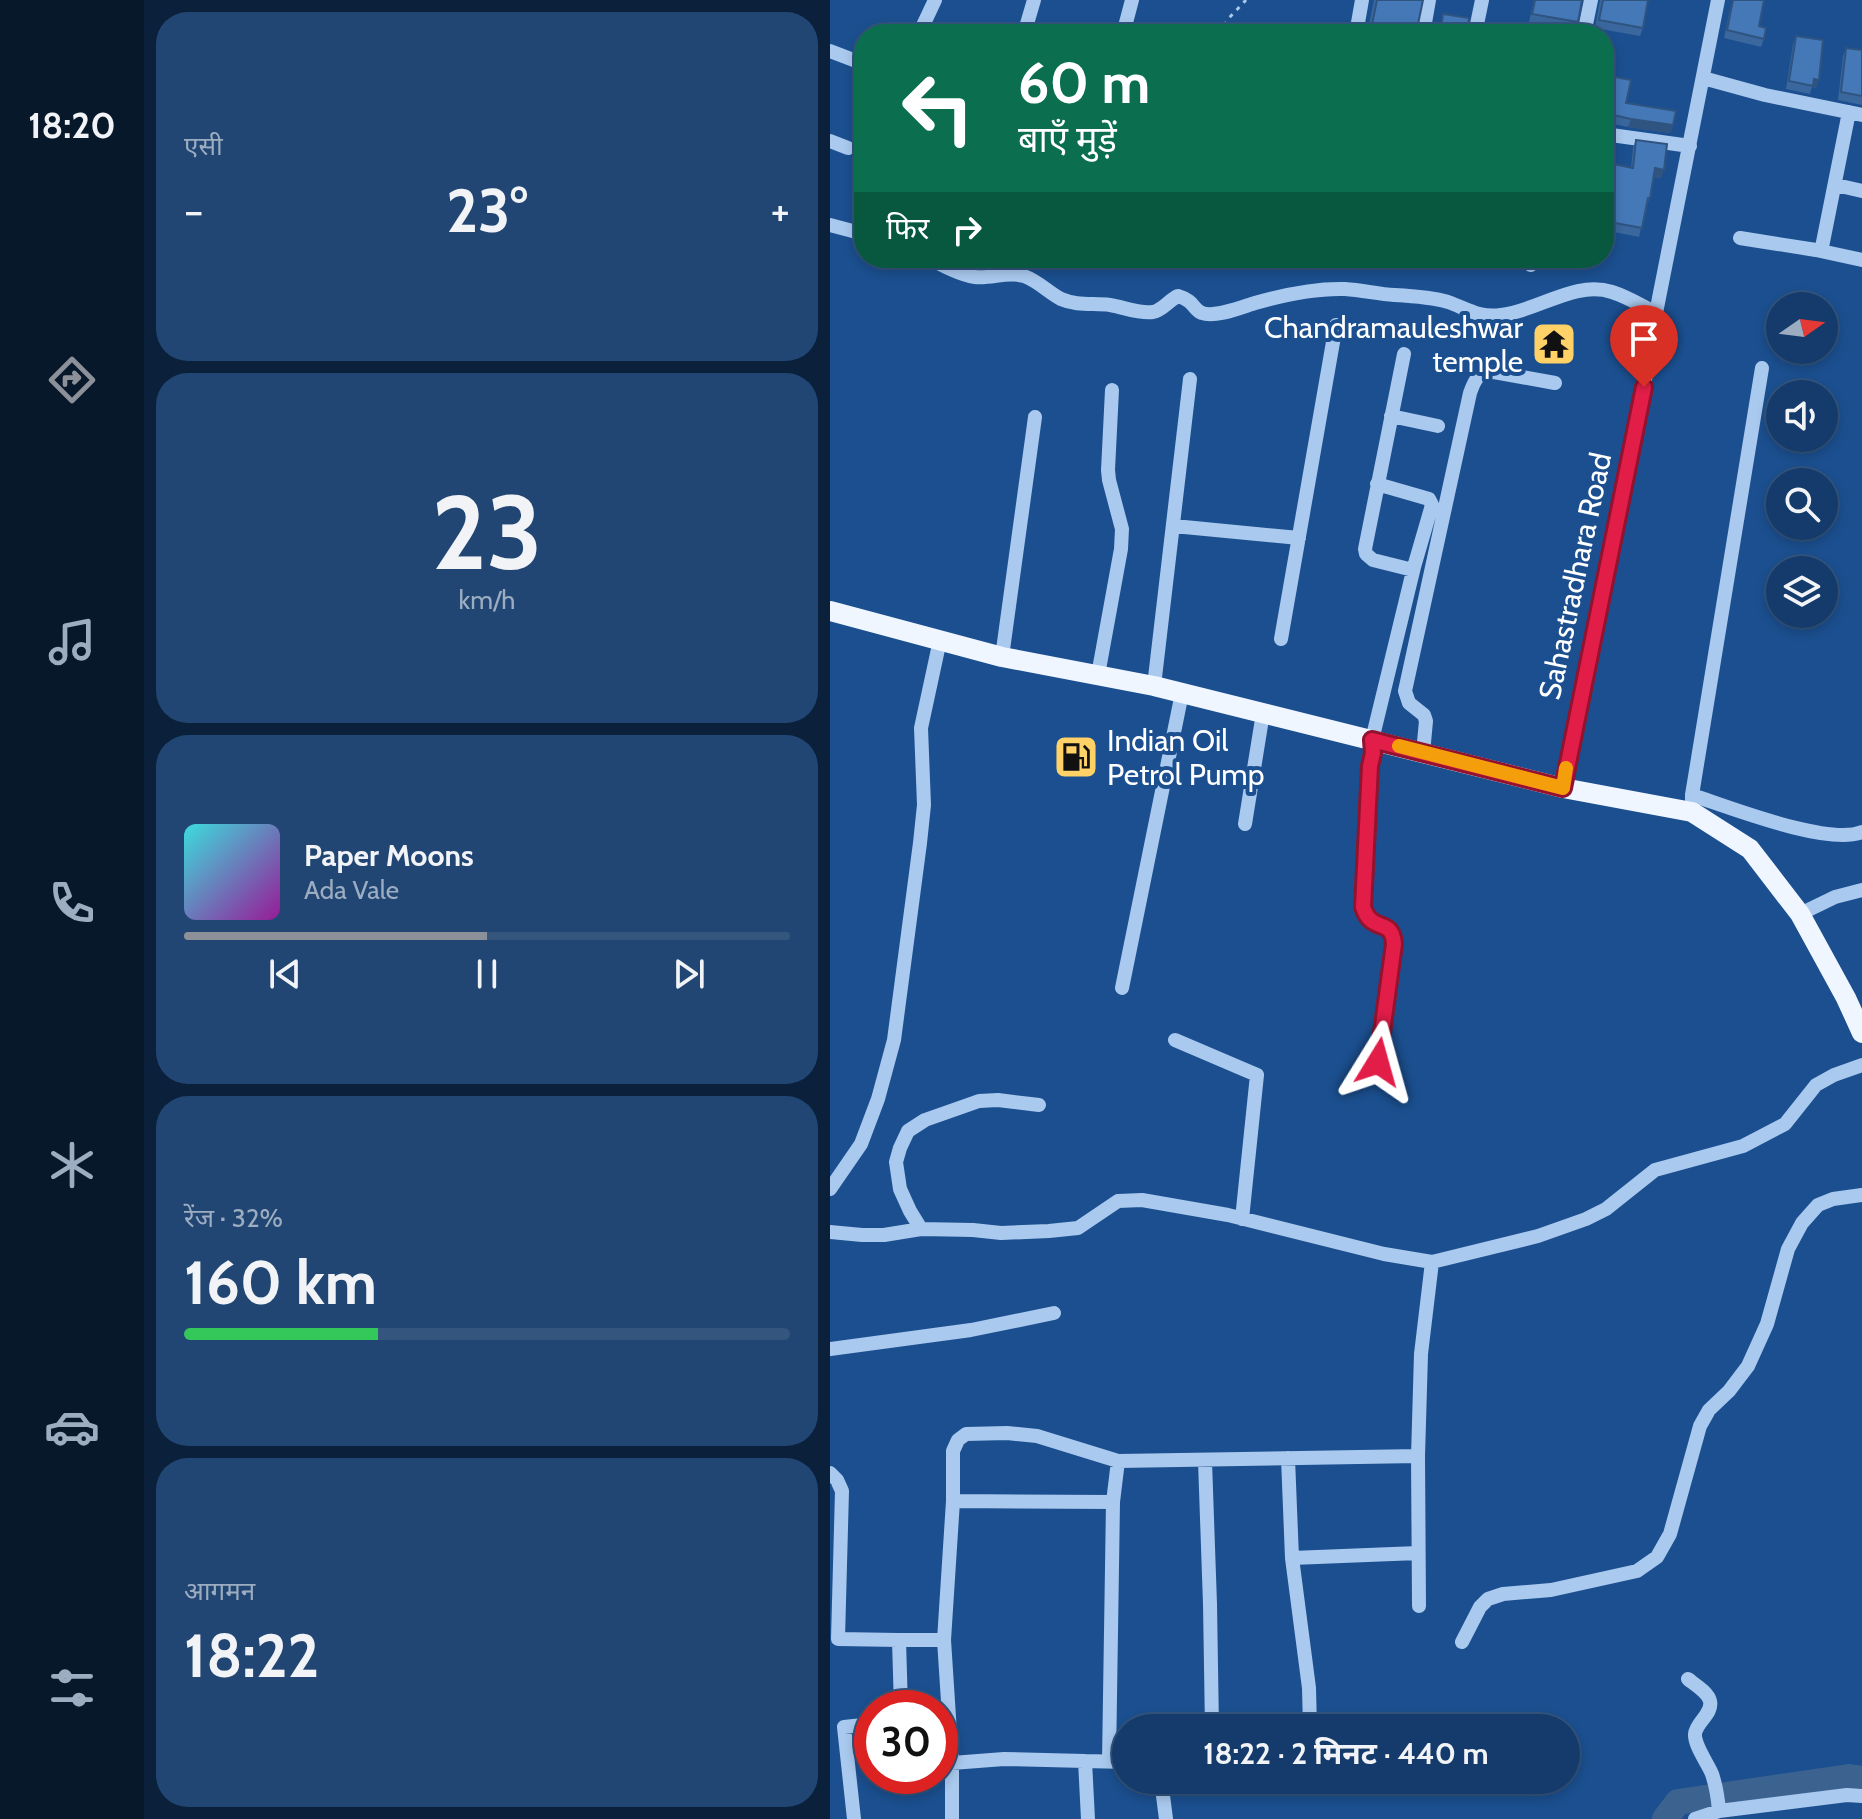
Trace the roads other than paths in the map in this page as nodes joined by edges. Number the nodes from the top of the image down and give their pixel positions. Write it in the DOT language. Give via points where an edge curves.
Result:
graph roads {
  1 [pos="935,0"];
  2 [pos="1034,0"];
  3 [pos="1132,0"];
  4 [pos="1362,0"];
  5 [pos="1429,0"];
  6 [pos="1482,0"];
  7 [pos="1591,0"];
  8 [pos="1718,0"];
  9 [pos="924,24"];
  10 [pos="1027,24"];
  11 [pos="1126,24"];
  12 [pos="1358,24"];
  13 [pos="1425,24"];
  14 [pos="1477,24"];
  15 [pos="1586,24"];
  16 [pos="830,51"];
  17 [pos="854,60"];
  18 [pos="1703,78"];
  19 [pos="1856,113"];
  20 [pos="1614,135"];
  21 [pos="830,141"];
  22 [pos="1690,146"];
  23 [pos="848,148"];
  24 [pos="1836,185"];
  25 [pos="1862,191"];
  26 [pos="830,225"];
  27 [pos="854,231"];
  28 [pos="1740,238"];
  29 [pos="1816,250"];
  30 [pos="1862,260"];
  31 [pos="953,268"];
  32 [pos="1656,313"];
  33 [pos="1336,325"];
  34 [pos="1404,354"];
  35 [pos="1762,368"];
  36 [pos="1190,379"];
  37 [pos="1555,383"];
  38 [pos="1112,390"];
  39 [pos="1391,416"];
  40 [pos="1035,417"];
  41 [pos="1438,426"];
  42 [pos="1377,484"];
  43 [pos="1174,526"];
  44 [pos="1299,538"];
  45 [pos="1413,570"];
  46 [pos="830,611"];
  47 [pos="1281,639"];
  48 [pos="940,640"];
  49 [pos="1002,657"];
  50 [pos="1098,675"];
  51 [pos="1154,686"];
  52 [pos="1182,693"];
  53 [pos="1263,713"];
  54 [pos="1372,740"];
  55 [pos="1423,753"];
  56 [pos="1563,788"];
  57 [pos="1692,803"];
  58 [pos="1245,824"];
  59 [pos="1862,832"];
  60 [pos="1862,890"];
  61 [pos="1800,914"];
  62 [pos="1122,988"];
  63 [pos="1862,1033"];
  64 [pos="1175,1040"];
  65 [pos="1378,1062"];
  66 [pos="1862,1065"];
  67 [pos="1039,1105"];
  68 [pos="830,1189"];
  69 [pos="1862,1195"];
  70 [pos="1242,1219"];
  71 [pos="921,1229"];
  72 [pos="830,1232"];
  73 [pos="1432,1262"];
  74 [pos="1054,1313"];
  75 [pos="830,1349"];
  76 [pos="1418,1456"];
  77 [pos="1288,1458"];
  78 [pos="1118,1461"];
  79 [pos="1205,1461"];
  80 [pos="830,1473"];
  81 [pos="953,1501"];
  82 [pos="1113,1502"];
  83 [pos="1418,1553"];
  84 [pos="1292,1558"];
  85 [pos="1419,1606"];
  86 [pos="834,1639"];
  87 [pos="899,1640"];
  88 [pos="944,1640"];
  89 [pos="1462,1642"];
  90 [pos="1688,1679"];
  91 [pos="900,1690"];
  92 [pos="947,1690"];
  93 [pos="1212,1714"];
  94 [pos="1310,1714"];
  95 [pos="837,1727"];
  96 [pos="1085,1761"];
  97 [pos="1109,1762"];
  98 [pos="958,1763"];
  99 [pos="952,1794"];
  100 [pos="1163,1794"];
  101 [pos="1862,1796"];
  102 [pos="1719,1805"];
  103 [pos="854,1819"];
  104 [pos="952,1819"];
  105 [pos="1088,1819"];
  106 [pos="1166,1819"];
  107 [pos="1695,1819"];
  1 -- 9 [label="street"];
  2 -- 10 [label="street"];
  3 -- 11 [label="street"];
  4 -- 12 [label="street"];
  5 -- 13 [label="street"];
  6 -- 14 [label="street"];
  7 -- 15 [label="street"];
  8 -- 18 [label="street, Sahastradhara Road"];
  16 -- 17 [label="street"];
  18 -- 19 [label="street"];
  18 -- 22 [label="street, Sahastradhara Road"];
  19 -- 24 [label="street"];
  20 -- 22 [label="street"];
  21 -- 23 [label="street"];
  22 -- 32 [label="street, Sahastradhara Road"];
  24 -- 25 [label="street"];
  24 -- 29 [label="street" via="1822,246"];
  26 -- 27 [label="street"];
  28 -- 29 [label="street"];
  29 -- 30 [label="street"];
  31 -- 32 [label="street" via="974,277 1026,277 1071,303 1154,312 1178,296 1204,314 1343,289 1416,296 1501,315 1587,288 1611,291"];
  32 -- 56 [label="street, Sahastradhara Road"];
  33 -- 44 [label="street"];
  34 -- 39 [label="street"];
  35 -- 57 [label="street"];
  36 -- 43 [label="street"];
  37 -- 55 [label="street" via="1485,372 1470,393 1405,691 1426,721"];
  38 -- 50 [label="street" via="1107,456 1122,539"];
  39 -- 41 [label="street"];
  39 -- 42 [label="street"];
  40 -- 49 [label="street"];
  42 -- 45 [label="street" via="1366,554"];
  42 -- 45 [label="street" via="1430,500"];
  43 -- 44 [label="street"];
  43 -- 51 [label="street"];
  44 -- 47 [label="street"];
  45 -- 54 [label="street"];
  46 -- 48 [label="main road"];
  48 -- 49 [label="main road"];
  48 -- 68 [label="street" via="921,728 923,818 894,1040 861,1144"];
  49 -- 50 [label="main road"];
  50 -- 51 [label="main road"];
  51 -- 52 [label="main road"];
  52 -- 53 [label="main road"];
  52 -- 62 [label="street"];
  53 -- 54 [label="main road"];
  53 -- 58 [label="street"];
  54 -- 55 [label="main road"];
  54 -- 65 [label="street" via="1363,907 1371,922 1392,931 1394,944"];
  55 -- 56 [label="main road"];
  56 -- 57 [label="main road"];
  57 -- 59 [label="street" via="1843,836"];
  57 -- 61 [label="main road" via="1750,849"];
  60 -- 61 [label="street"];
  61 -- 63 [label="main road"];
  64 -- 70 [label="street" via="1257,1075"];
  66 -- 73 [label="street" via="1816,1085 1785,1124 1743,1146 1655,1170 1586,1219"];
  67 -- 71 [label="street" via="979,1101 908,1131 896,1162 900,1189"];
  69 -- 89 [label="street" via="1818,1205 1802,1223 1748,1366 1700,1426 1670,1534 1657,1557 1637,1571 1488,1599"];
  70 -- 71 [label="street" via="1142,1200 1118,1201 1078,1228 1027,1233"];
  70 -- 73 [label="street"];
  71 -- 72 [label="street" via="884,1235"];
  73 -- 76 [label="street" via="1421,1354"];
  74 -- 75 [label="street"];
  76 -- 77 [label="street"];
  76 -- 83 [label="street"];
  77 -- 79 [label="street"];
  77 -- 84 [label="street"];
  78 -- 79 [label="street"];
  78 -- 81 [label="street" via="1037,1436 966,1434 953,1451"];
  78 -- 82 [label="street"];
  79 -- 93 [label="street"];
  80 -- 86 [label="street" via="842,1491"];
  81 -- 82 [label="street"];
  81 -- 88 [label="street"];
  82 -- 97 [label="street"];
  83 -- 84 [label="street"];
  83 -- 85 [label="street"];
  84 -- 94 [label="street"];
  86 -- 87 [label="street"];
  87 -- 88 [label="street"];
  87 -- 91 [label="street"];
  88 -- 92 [label="street"];
  90 -- 102 [label="street" via="1709,1697 1695,1734"];
  95 -- 103 [label="street"];
  96 -- 97 [label="street"];
  96 -- 98 [label="street"];
  96 -- 105 [label="street"];
  99 -- 104 [label="street"];
  100 -- 106 [label="street"];
  101 -- 102 [label="street"];
  102 -- 107 [label="street"];
}
